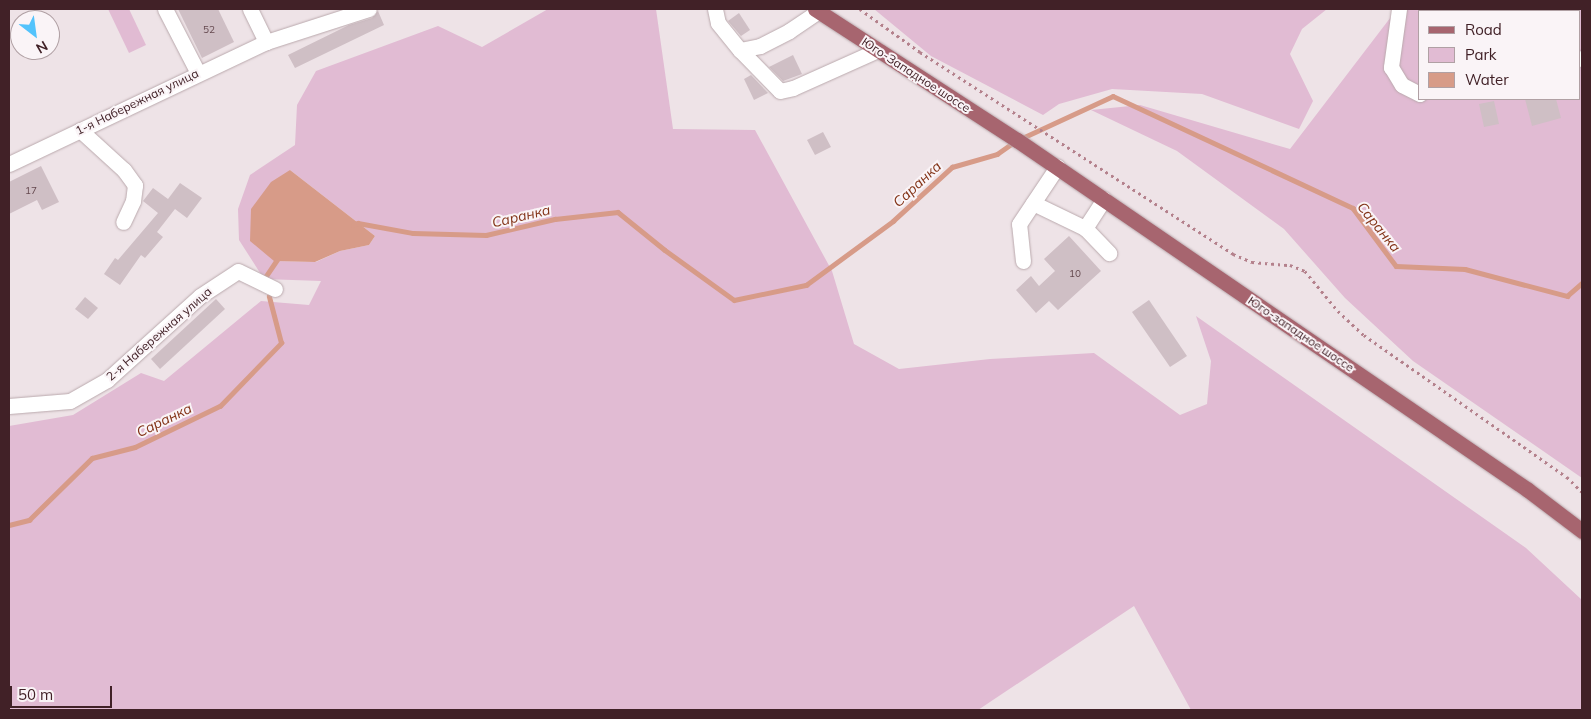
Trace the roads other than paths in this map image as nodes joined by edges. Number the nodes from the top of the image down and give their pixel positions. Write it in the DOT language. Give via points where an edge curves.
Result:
graph roads {
  1 [pos="165,9"];
  2 [pos="250,9"];
  3 [pos="369,9"];
  4 [pos="715,9"];
  5 [pos="1399,9"];
  6 [pos="817,10"];
  7 [pos="266,42"];
  8 [pos="740,50"];
  9 [pos="878,50"];
  10 [pos="198,73"];
  11 [pos="1418,93"];
  12 [pos="80,130"];
  13 [pos="1017,140"];
  14 [pos="9,164"];
  15 [pos="1056,167"];
  16 [pos="1104,199"];
  17 [pos="1033,203"];
  18 [pos="123,222"];
  19 [pos="1085,228"];
  20 [pos="1109,253"];
  21 [pos="1023,261"];
  22 [pos="275,289"];
  23 [pos="9,406"];
  24 [pos="1582,531"];
  1 -- 10 [label="street"];
  2 -- 7 [label="street"];
  3 -- 7 [label="street, 1-я Набережная улица"];
  4 -- 8 [label="street" via="718,23"];
  5 -- 11 [label="street" via="1391,67 1402,86"];
  6 -- 8 [label="street" via="789,31 760,46"];
  6 -- 9 [label="main road, Юго-Западное шоссе"];
  7 -- 10 [label="street, 1-я Набережная улица"];
  8 -- 9 [label="street" via="780,91"];
  9 -- 13 [label="main road, Юго-Западное шоссе"];
  10 -- 12 [label="street, 1-я Набережная улица"];
  12 -- 14 [label="street, 1-я Набережная улица"];
  12 -- 18 [label="street" via="124,170 135,185 133,201"];
  13 -- 15 [label="main road, Юго-западное шоссе"];
  15 -- 16 [label="main road, Юго-западное шоссе"];
  15 -- 17 [label="street"];
  16 -- 19 [label="street"];
  16 -- 24 [label="main road, Юго-западное шоссе" via="1528,490"];
  17 -- 19 [label="street"];
  17 -- 21 [label="street" via="1019,224"];
  19 -- 20 [label="street"];
  22 -- 23 [label="street, 2-я Набережная улица" via="238,271 200,296 107,380 70,401"];
}
